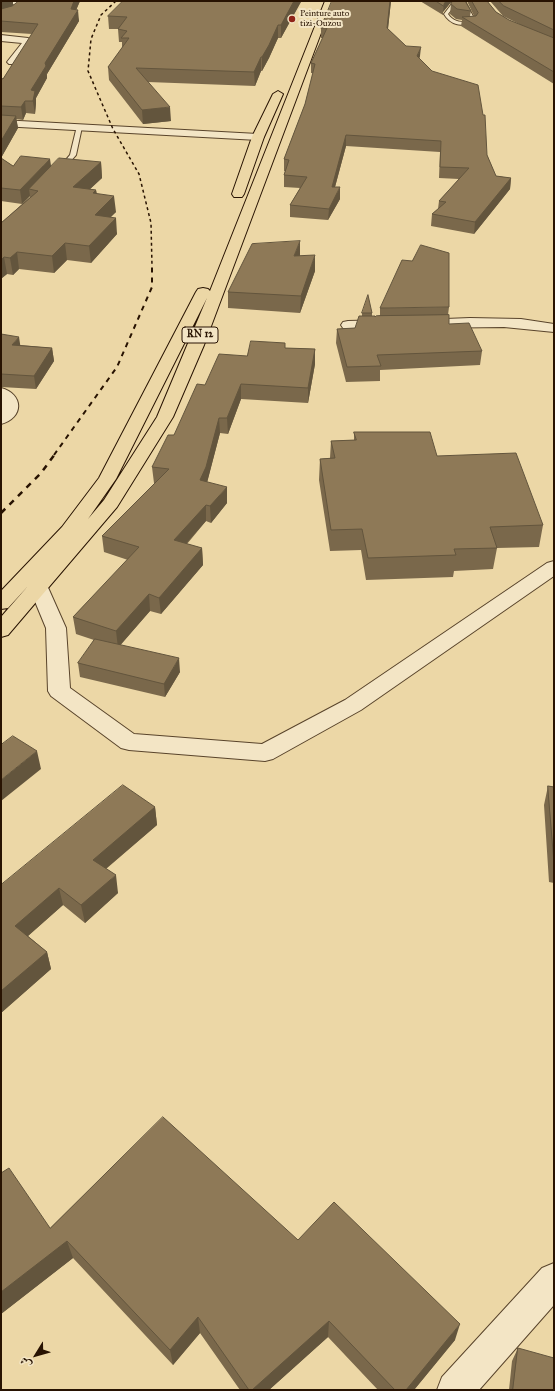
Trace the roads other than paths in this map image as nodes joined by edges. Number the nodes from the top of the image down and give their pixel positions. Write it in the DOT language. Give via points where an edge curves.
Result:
graph roads {
  1 [pos="9,1"];
  2 [pos="318,1"];
  3 [pos="329,1"];
  4 [pos="456,1"];
  5 [pos="463,1"];
  6 [pos="26,2"];
  7 [pos="1,16"];
  8 [pos="1,38"];
  9 [pos="12,62"];
  10 [pos="1,122"];
  11 [pos="79,127"];
  12 [pos="258,137"];
  13 [pos="55,176"];
  14 [pos="235,204"];
  15 [pos="222,241"];
  16 [pos="348,324"];
  17 [pos="554,328"];
  18 [pos="1,393"];
  19 [pos="1,419"];
  20 [pos="554,567"];
  21 [pos="39,587"];
  22 [pos="1,603"];
  23 [pos="1,630"];
  24 [pos="554,1280"];
  25 [pos="455,1390"];
  1 -- 6 [label="street"];
  2 -- 12 [label="highway"];
  3 -- 21 [label="highway, RN 12" via="196,345 165,417 110,503"];
  4 -- 5 [label="lane" via="446,14 449,19 458,24 473,23"];
  6 -- 7 [label="street" via="10,14"];
  8 -- 9 [label="street" via="28,41"];
  10 -- 11 [label="street"];
  11 -- 12 [label="street"];
  11 -- 13 [label="lane" via="73,155"];
  12 -- 14 [label="highway"];
  15 -- 22 [label="highway, RN 12" via="203,292 107,479 69,531"];
  16 -- 17 [label="street" via="510,323"];
  18 -- 19 [label="street" via="11,402 10,411"];
  20 -- 21 [label="street" via="353,704 265,753 129,742 59,691 56,628"];
  21 -- 23 [label="highway, RN 12"];
  24 -- 25 [label="street"];
}
